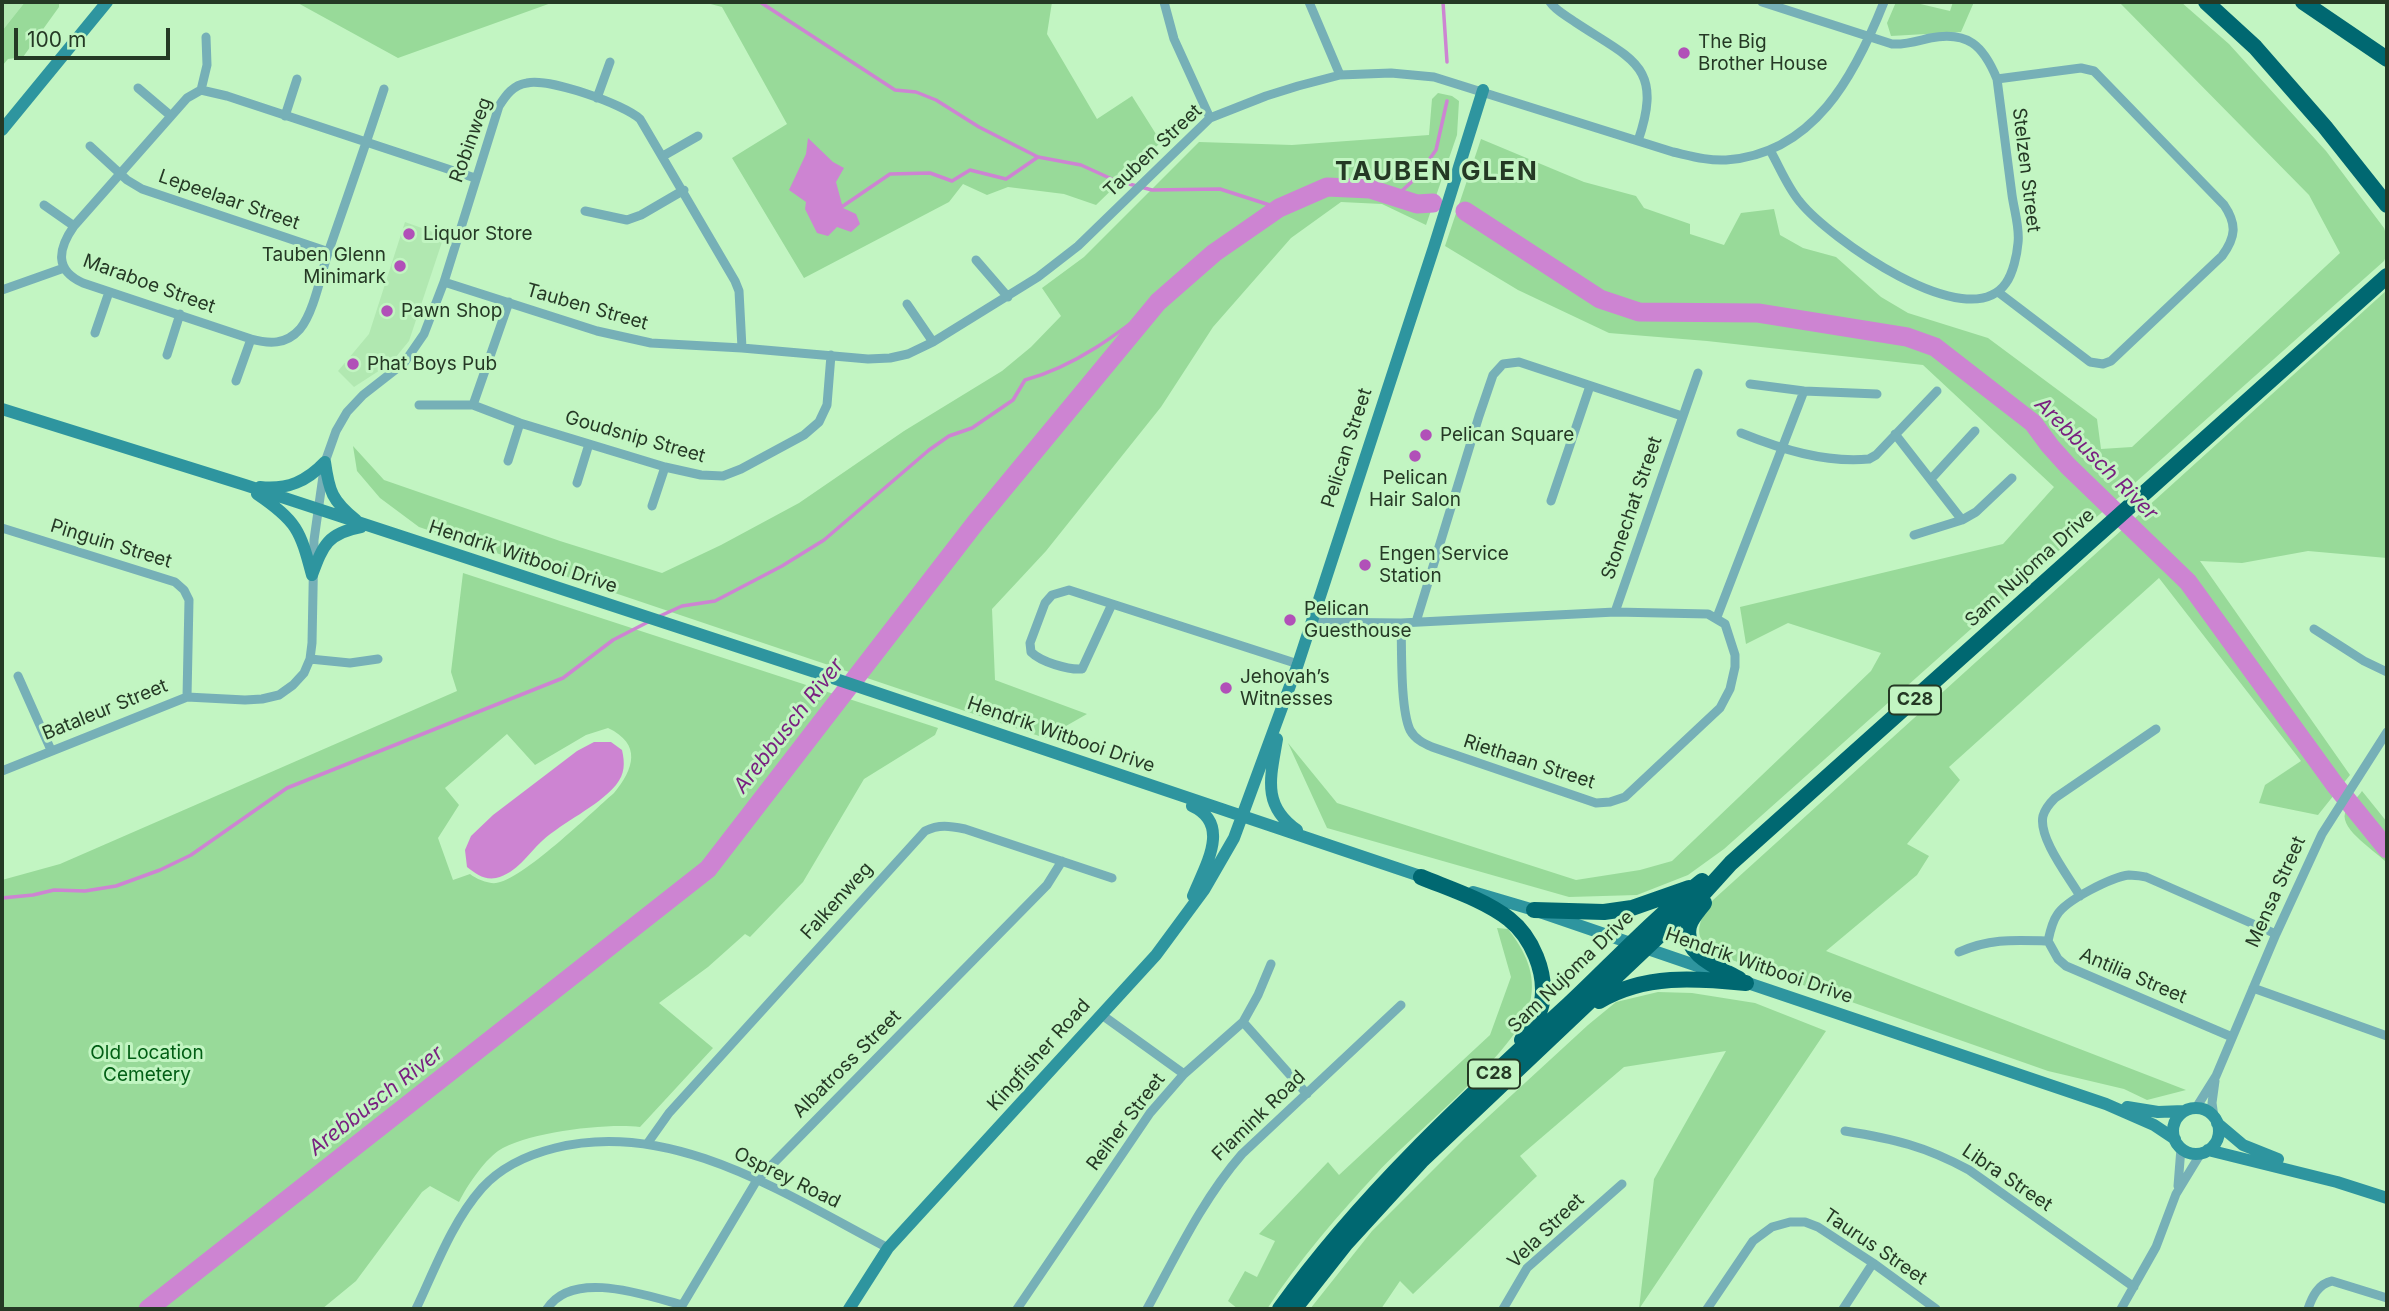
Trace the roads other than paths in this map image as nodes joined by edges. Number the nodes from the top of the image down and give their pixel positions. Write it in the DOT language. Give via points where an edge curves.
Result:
graph roads {
  1 [pos="107,2"];
  2 [pos="1164,2"];
  3 [pos="1309,2"];
  4 [pos="1550,2"];
  5 [pos="1762,2"];
  6 [pos="1884,2"];
  7 [pos="2206,2"];
  8 [pos="2303,2"];
  9 [pos="1871,35"];
  10 [pos="206,37"];
  11 [pos="2387,60"];
  12 [pos="610,62"];
  13 [pos="1340,75"];
  14 [pos="297,79"];
  15 [pos="1997,79"];
  16 [pos="138,88"];
  17 [pos="384,89"];
  18 [pos="201,90"];
  19 [pos="1483,90"];
  20 [pos="597,99"];
  21 [pos="171,116"];
  22 [pos="285,116"];
  23 [pos="1210,118"];
  24 [pos="4,126"];
  25 [pos="698,136"];
  26 [pos="1638,141"];
  27 [pos="367,142"];
  28 [pos="90,146"];
  29 [pos="1771,152"];
  30 [pos="663,156"];
  31 [pos="121,175"];
  32 [pos="475,178"];
  33 [pos="684,190"];
  34 [pos="44,205"];
  35 [pos="2387,205"];
  36 [pos="585,211"];
  37 [pos="74,226"];
  38 [pos="328,252"];
  39 [pos="976,260"];
  40 [pos="64,268"];
  41 [pos="2387,276"];
  42 [pos="444,282"];
  43 [pos="2,290"];
  44 [pos="109,292"];
  45 [pos="1998,292"];
  46 [pos="1008,297"];
  47 [pos="509,302"];
  48 [pos="907,304"];
  49 [pos="180,314"];
  50 [pos="95,333"];
  51 [pos="251,339"];
  52 [pos="933,342"];
  53 [pos="742,348"];
  54 [pos="167,355"];
  55 [pos="831,355"];
  56 [pos="1698,373"];
  57 [pos="236,381"];
  58 [pos="1750,384"];
  59 [pos="1590,386"];
  60 [pos="1804,391"];
  61 [pos="1937,391"];
  62 [pos="1877,394"];
  63 [pos="419,405"];
  64 [pos="473,405"];
  65 [pos="2,409"];
  66 [pos="1682,416"];
  67 [pos="520,423"];
  68 [pos="1975,431"];
  69 [pos="1741,433"];
  70 [pos="1895,434"];
  71 [pos="589,444"];
  72 [pos="1780,449"];
  73 [pos="508,461"];
  74 [pos="325,462"];
  75 [pos="665,467"];
  76 [pos="2012,478"];
  77 [pos="1931,479"];
  78 [pos="577,483"];
  79 [pos="245,485"];
  80 [pos="1551,501"];
  81 [pos="652,506"];
  82 [pos="319,511"];
  83 [pos="1962,520"];
  84 [pos="365,526"];
  85 [pos="2,528"];
  86 [pos="1914,535"];
  87 [pos="312,575"];
  88 [pos="1112,604"];
  89 [pos="1615,612"];
  90 [pos="1717,617"];
  91 [pos="1311,622"];
  92 [pos="1416,622"];
  93 [pos="1401,623"];
  94 [pos="2314,629"];
  95 [pos="310,659"];
  96 [pos="378,659"];
  97 [pos="1298,664"];
  98 [pos="2387,672"];
  99 [pos="18,676"];
  100 [pos="187,697"];
  101 [pos="1283,708"];
  102 [pos="2156,729"];
  103 [pos="2387,732"];
  104 [pos="51,750"];
  105 [pos="2,771"];
  106 [pos="1145,784"];
  107 [pos="1243,816"];
  108 [pos="1315,839"];
  109 [pos="1062,861"];
  110 [pos="1731,863"];
  111 [pos="1421,877"];
  112 [pos="1112,878"];
  113 [pos="1695,886"];
  114 [pos="2080,896"];
  115 [pos="1534,910"];
  116 [pos="1187,913"];
  117 [pos="2276,934"];
  118 [pos="2048,941"];
  119 [pos="1639,945"];
  120 [pos="1959,952"];
  121 [pos="1271,964"];
  122 [pos="1746,983"];
  123 [pos="2253,988"];
  124 [pos="1401,1005"];
  125 [pos="1578,1013"];
  126 [pos="1102,1015"];
  127 [pos="1242,1022"];
  128 [pos="2387,1036"];
  129 [pos="2232,1037"];
  130 [pos="1509,1060"];
  131 [pos="1184,1074"];
  132 [pos="2216,1076"];
  133 [pos="1307,1094"];
  134 [pos="2106,1104"];
  135 [pos="2190,1110"];
  136 [pos="2215,1119"];
  137 [pos="1845,1131"];
  138 [pos="647,1144"];
  139 [pos="2178,1144"];
  140 [pos="2205,1151"];
  141 [pos="757,1180"];
  142 [pos="2337,1182"];
  143 [pos="1622,1184"];
  144 [pos="2176,1194"];
  145 [pos="2387,1198"];
  146 [pos="888,1248"];
  147 [pos="1873,1263"];
  148 [pos="2134,1287"];
  149 [pos="2387,1298"];
  150 [pos="681,1307"];
  151 [pos="416,1309"];
  152 [pos="547,1309"];
  153 [pos="849,1309"];
  154 [pos="1017,1309"];
  155 [pos="1147,1309"];
  156 [pos="1280,1309"];
  157 [pos="1294,1309"];
  158 [pos="1503,1309"];
  159 [pos="1707,1309"];
  160 [pos="1843,1309"];
  161 [pos="1936,1309"];
  162 [pos="2121,1309"];
  163 [pos="2308,1309"];
  1 -- 24 [label="main road"];
  2 -- 23 [label="street" via="1179,52"];
  3 -- 13 [label="street"];
  4 -- 26 [label="street" via="1642,71 1649,104"];
  5 -- 9 [label="street, Stelzen Street"];
  6 -- 9 [label="street, Tauben Street"];
  7 -- 35 [label="highway" via="2264,57"];
  8 -- 11 [label="highway"];
  9 -- 15 [label="street, Stelzen Street" via="1892,44 1958,37 1988,57"];
  9 -- 29 [label="street, Tauben Street" via="1823,113"];
  10 -- 18 [label="street" via="207,65"];
  12 -- 20 [label="street"];
  13 -- 19 [label="street, Tauben Street" via="1434,76"];
  13 -- 23 [label="street, Tauben Street"];
  14 -- 22 [label="street"];
  15 -- 45 [label="street, Stelzen Street" via="2018,240 2012,271"];
  15 -- 45 [label="street" via="2081,68 2094,71 2224,205 2235,232 2222,256 2103,364 2090,362"];
  16 -- 21 [label="street"];
  17 -- 27 [label="street, Maraboe Street"];
  18 -- 21 [label="street, Maraboe Street"];
  18 -- 22 [label="street"];
  19 -- 26 [label="street, Tauben Street"];
  19 -- 91 [label="main road, Pelican Street"];
  20 -- 30 [label="street, Robinweg" via="632,111"];
  20 -- 32 [label="street, Robinweg" via="541,82 517,86 499,106"];
  21 -- 31 [label="street, Maraboe Street"];
  22 -- 27 [label="street"];
  23 -- 46 [label="street, Tauben Street" via="1078,246"];
  25 -- 30 [label="street"];
  26 -- 29 [label="street, Tauben Street" via="1704,159"];
  27 -- 32 [label="street"];
  27 -- 38 [label="street, Maraboe Street"];
  28 -- 31 [label="street, Lepeelaar Street"];
  29 -- 45 [label="street" via="1799,201 1820,222 1894,275 1964,299"];
  30 -- 33 [label="street, Robinweg"];
  31 -- 37 [label="street, Maraboe Street"];
  31 -- 38 [label="street, Lepeelaar Street" via="142,189"];
  32 -- 42 [label="street, Robinweg"];
  33 -- 36 [label="street" via="627,220"];
  33 -- 53 [label="street, Robinweg" via="739,291"];
  34 -- 37 [label="street"];
  37 -- 40 [label="street, Maraboe Street" via="62,248"];
  38 -- 51 [label="street, Maraboe Street" via="299,330 276,343"];
  39 -- 46 [label="street"];
  40 -- 43 [label="street"];
  40 -- 44 [label="street, Maraboe Street" via="75,280"];
  41 -- 110 [label="highway, Sam Nujoma Drive / C28"];
  42 -- 47 [label="street, Tauben Street"];
  42 -- 74 [label="street, Robinweg" via="413,354 347,412"];
  44 -- 49 [label="street, Maraboe Street"];
  44 -- 50 [label="street"];
  46 -- 52 [label="street, Tauben Street"];
  47 -- 53 [label="street, Tauben Street" via="625,339"];
  47 -- 64 [label="street"];
  48 -- 52 [label="street"];
  49 -- 51 [label="street, Maraboe Street"];
  49 -- 54 [label="street"];
  51 -- 57 [label="street"];
  52 -- 55 [label="street, Tauben Street" via="890,358"];
  53 -- 55 [label="street, Tauben Street"];
  55 -- 75 [label="street, Goudsnip Street" via="827,405 819,422 804,435 723,476"];
  56 -- 66 [label="street, Stonechat Street"];
  58 -- 60 [label="street"];
  59 -- 66 [label="street, Stonechat Street"];
  59 -- 80 [label="street"];
  59 -- 92 [label="street, Stonechat Street" via="1519,362 1497,368"];
  60 -- 62 [label="street"];
  60 -- 72 [label="street"];
  61 -- 70 [label="street"];
  63 -- 64 [label="street, Goudsnip Street"];
  64 -- 67 [label="street, Goudsnip Street"];
  65 -- 79 [label="main road, Hendrik Witbooi Drive"];
  66 -- 89 [label="street, Stonechat Street"];
  67 -- 71 [label="street, Goudsnip Street"];
  67 -- 73 [label="street"];
  68 -- 77 [label="street"];
  69 -- 72 [label="street"];
  70 -- 72 [label="street" via="1869,459"];
  70 -- 77 [label="street"];
  71 -- 75 [label="street, Goudsnip Street"];
  71 -- 78 [label="street"];
  72 -- 90 [label="street"];
  74 -- 79 [label="main road" via="310,478 294,484"];
  74 -- 82 [label="street, Robinweg"];
  74 -- 84 [label="main road" via="331,495"];
  75 -- 81 [label="street"];
  76 -- 83 [label="street"];
  77 -- 83 [label="street"];
  79 -- 82 [label="main road, Hendrik Witbooi Drive"];
  79 -- 87 [label="main road" via="293,522 303,539"];
  82 -- 84 [label="main road, Hendrik Witbooi Drive"];
  82 -- 87 [label="street"];
  83 -- 86 [label="street"];
  84 -- 87 [label="main road" via="342,530 330,538"];
  84 -- 106 [label="main road, Hendrik Witbooi Drive"];
  85 -- 100 [label="street, Pinguin Street" via="175,582 184,590 190,614"];
  87 -- 95 [label="street"];
  88 -- 88 [label="street" via="1082,669 1031,652 1039,615 1052,595 1069,590"];
  88 -- 97 [label="street"];
  89 -- 90 [label="street" via="1692,612"];
  89 -- 92 [label="street"];
  90 -- 93 [label="street, Riethaan Street" via="1725,624 1735,655 1730,689 1720,708 1625,797 1596,803 1418,740 1406,716"];
  91 -- 93 [label="street"];
  91 -- 97 [label="main road, Pelican Street"];
  92 -- 93 [label="street"];
  94 -- 98 [label="street"];
  95 -- 96 [label="street" via="350,663"];
  95 -- 100 [label="street, Bataleur Street" via="293,685 279,695 246,700"];
  97 -- 101 [label="main road, Pelican Street"];
  99 -- 104 [label="street"];
  100 -- 104 [label="street, Bataleur Street"];
  101 -- 107 [label="main road, Pelican Street"];
  101 -- 108 [label="main road" via="1272,799 1285,820"];
  102 -- 114 [label="street" via="2048,806 2043,830"];
  103 -- 117 [label="street, Mensa Street" via="2332,816"];
  104 -- 105 [label="street, Bataleur Street"];
  106 -- 107 [label="main road, Hendrik Witbooi Drive"];
  106 -- 116 [label="main road" via="1198,808 1213,824 1212,844"];
  107 -- 108 [label="main road, Hendrik Witbooi Drive"];
  107 -- 116 [label="main road, Kingfisher Road" via="1221,862"];
  108 -- 111 [label="main road, Hendrik Witbooi Drive"];
  109 -- 112 [label="street, Falkenweg"];
  109 -- 138 [label="street, Falkenweg" via="947,825 925,831 669,1113"];
  109 -- 141 [label="street, Albatross Street" via="1047,886"];
  110 -- 113 [label="highway, Sam Nujoma Drive / C28"];
  110 -- 119 [label="highway, Sam Nujoma Drive / C28" via="1702,895"];
  110 -- 122 [label="highway" via="1690,923 1688,937 1700,957"];
  111 -- 115 [label="main road, Hendrik Witbooi Drive"];
  111 -- 130 [label="highway" via="1507,918 1535,951 1543,1000"];
  113 -- 115 [label="highway" via="1632,908"];
  113 -- 119 [label="highway, Sam Nujoma Drive / C28"];
  114 -- 117 [label="street" via="2119,877 2146,877"];
  114 -- 118 [label="street" via="2058,912"];
  115 -- 119 [label="main road, Hendrik Witbooi Drive"];
  116 -- 126 [label="main road, Kingfisher Road" via="1157,955"];
  117 -- 123 [label="street, Mensa Street"];
  118 -- 120 [label="street" via="1979,943"];
  118 -- 129 [label="street, Antilia Street" via="2066,966"];
  119 -- 122 [label="main road, Hendrik Witbooi Drive"];
  119 -- 125 [label="highway, Sam Nujoma Drive / C28"];
  119 -- 130 [label="highway, Sam Nujoma Drive / C28"];
  121 -- 127 [label="street, Reiher Street"];
  122 -- 125 [label="highway" via="1694,978 1645,983 1618,991"];
  122 -- 134 [label="main road, Hendrik Witbooi Drive"];
  123 -- 128 [label="street"];
  123 -- 129 [label="street, Mensa Street"];
  124 -- 133 [label="street, Flamink Road"];
  125 -- 157 [label="highway, Sam Nujoma Drive / C28" via="1421,1161 1346,1243"];
  126 -- 131 [label="street"];
  126 -- 146 [label="main road, Kingfisher Road"];
  127 -- 131 [label="street, Reiher Street"];
  127 -- 133 [label="street"];
  129 -- 132 [label="street, Mensa Street"];
  130 -- 156 [label="highway, Sam Nujoma Drive / C28" via="1416,1148 1341,1231"];
  131 -- 154 [label="street, Reiher Street" via="1139,1129"];
  132 -- 135 [label="street, Mensa Street"];
  132 -- 136 [label="street, Mensa Street"];
  133 -- 155 [label="street, Flamink Road" via="1222,1177"];
  134 -- 135 [label="main road, Hendrik Witbooi Drive" via="2158,1112"];
  134 -- 139 [label="main road, Hendrik Witbooi Drive" via="2154,1125"];
  135 -- 136 [label="main road" via="2209,1112"];
  135 -- 139 [label="main road" via="2174,1126"];
  136 -- 140 [label="main road" via="2217,1138"];
  136 -- 142 [label="main road" via="2252,1150"];
  137 -- 148 [label="street, Libra Street" via="1895,1139 1945,1157"];
  138 -- 141 [label="street, Osprey Road"];
  138 -- 151 [label="street, Osprey Road" via="564,1146 533,1153 502,1170 471,1202"];
  139 -- 140 [label="main road" via="2191,1153"];
  139 -- 144 [label="street"];
  140 -- 142 [label="main road"];
  140 -- 144 [label="street"];
  141 -- 146 [label="street, Osprey Road"];
  141 -- 150 [label="street, Albatross Street"];
  142 -- 145 [label="main road"];
  143 -- 158 [label="street, Vela Street" via="1527,1268"];
  144 -- 148 [label="street" via="2156,1247"];
  146 -- 153 [label="main road, Kingfisher Road"];
  147 -- 159 [label="street, Taurus Street" via="1818,1227 1790,1222 1772,1227 1753,1241"];
  147 -- 160 [label="street"];
  147 -- 161 [label="street, Taurus Street"];
  148 -- 162 [label="street"];
  149 -- 163 [label="street" via="2327,1282 2317,1290"];
  150 -- 152 [label="street" via="622,1290 582,1288 560,1295"];
}
